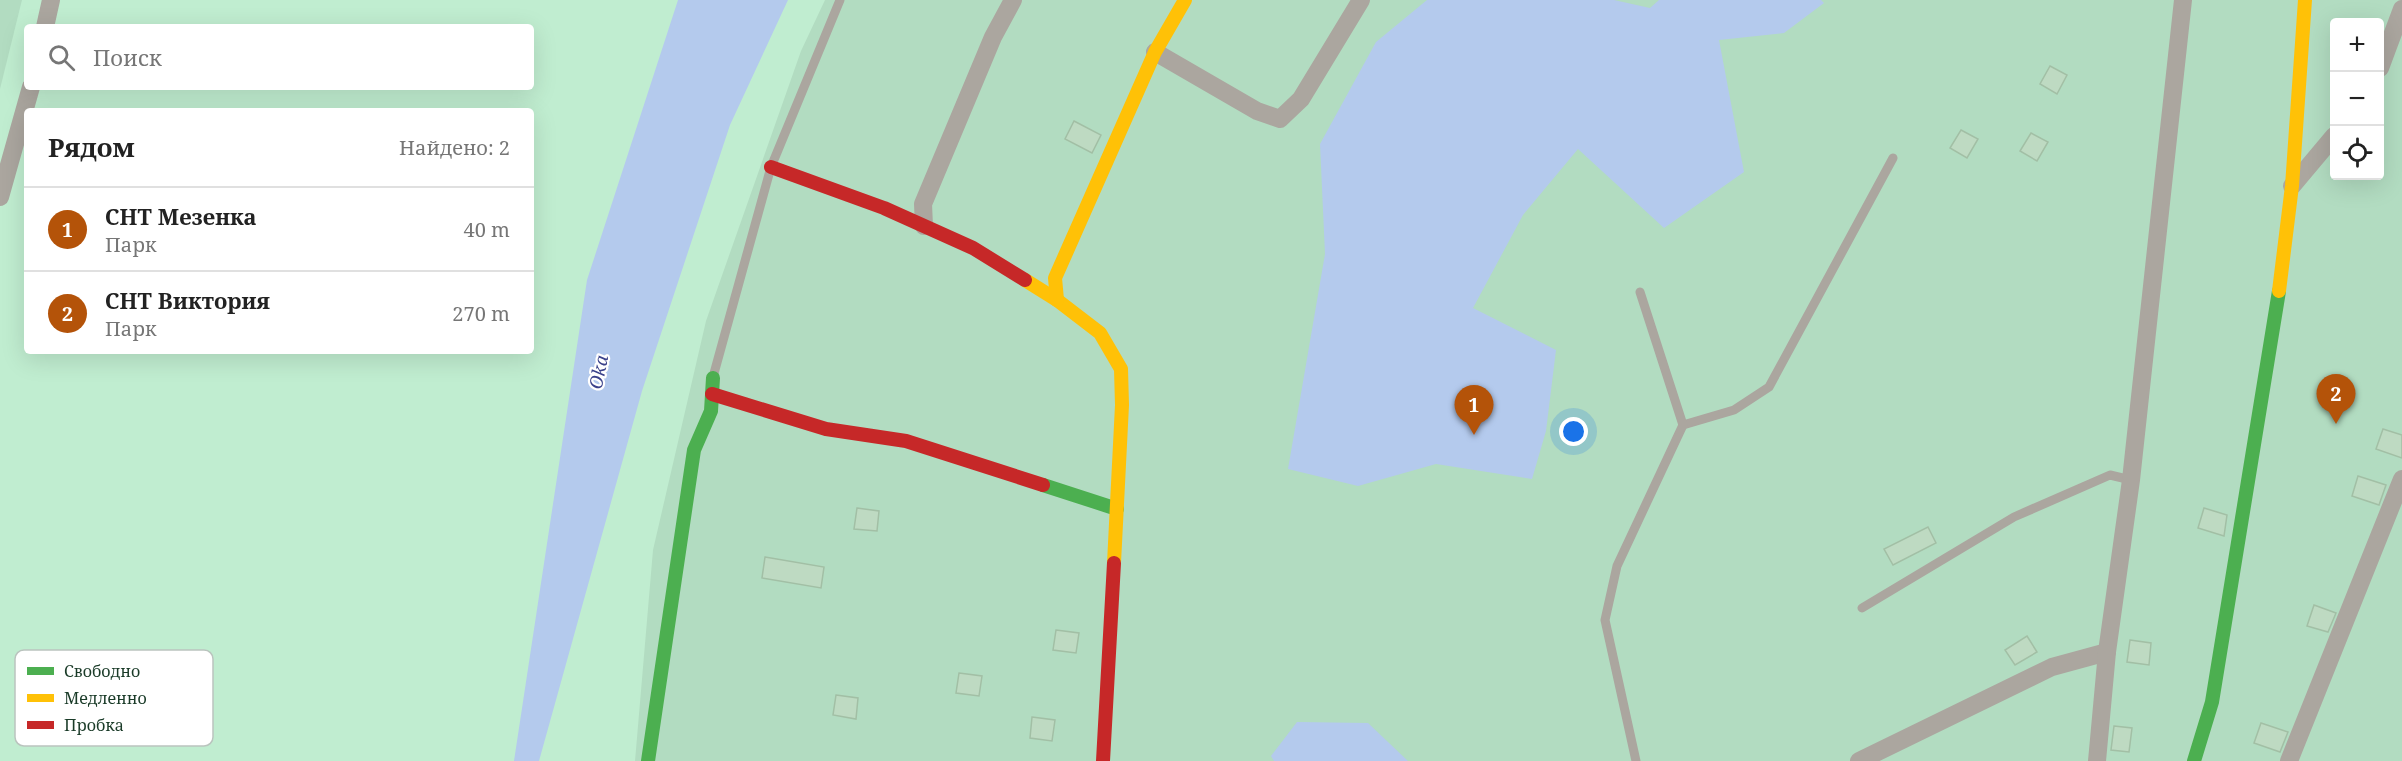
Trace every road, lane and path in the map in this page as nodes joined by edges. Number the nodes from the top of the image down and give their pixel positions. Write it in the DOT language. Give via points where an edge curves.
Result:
graph roads {
  1 [pos="51,0"];
  2 [pos="840,0"];
  3 [pos="1013,0"];
  4 [pos="1185,0"];
  5 [pos="1361,0"];
  6 [pos="2183,0"];
  7 [pos="2305,0"];
  8 [pos="2402,9"];
  9 [pos="46,24"];
  10 [pos="1155,52"];
  11 [pos="2384,55"];
  12 [pos="30,90"];
  13 [pos="25,108"];
  14 [pos="24,112"];
  15 [pos="2330,141"];
  16 [pos="1893,158"];
  17 [pos="771,167"];
  18 [pos="2292,186"];
  19 [pos="0,197"];
  20 [pos="924,226"];
  21 [pos="1640,292"];
  22 [pos="1057,300"];
  23 [pos="713,377"];
  24 [pos="712,394"];
  25 [pos="1683,425"];
  26 [pos="2402,478"];
  27 [pos="2131,480"];
  28 [pos="1117,509"];
  29 [pos="1862,608"];
  30 [pos="2107,652"];
  31 [pos="648,761"];
  32 [pos="1103,761"];
  33 [pos="1636,761"];
  34 [pos="1859,761"];
  35 [pos="2097,761"];
  36 [pos="2194,761"];
  37 [pos="2289,761"];
  1 -- 9 [label="street"];
  2 -- 17 [label="lane"];
  3 -- 20 [label="street" via="993,37 922,204"];
  4 -- 10 [label="street"];
  5 -- 10 [label="street" via="1301,99 1280,119 1257,111"];
  6 -- 27 [label="street"];
  7 -- 18 [label="street"];
  8 -- 11 [label="street"];
  10 -- 22 [label="street" via="1055,278"];
  12 -- 13 [label="street"];
  14 -- 19 [label="street"];
  15 -- 18 [label="street"];
  16 -- 25 [label="lane" via="1770,387 1734,410"];
  17 -- 20 [label="street"];
  17 -- 23 [label="lane"];
  18 -- 36 [label="street" via="2283,265 2212,702"];
  20 -- 22 [label="street" via="973,248"];
  21 -- 25 [label="lane"];
  22 -- 28 [label="street" via="1100,333 1121,369"];
  23 -- 24 [label="street"];
  24 -- 28 [label="street" via="826,429 906,441"];
  24 -- 31 [label="street" via="711,411 694,450"];
  25 -- 33 [label="lane" via="1617,566 1605,620"];
  26 -- 37 [label="street"];
  27 -- 29 [label="lane" via="2110,475 2014,517"];
  27 -- 30 [label="street"];
  28 -- 32 [label="street"];
  30 -- 34 [label="street" via="2052,667"];
  30 -- 35 [label="street"];
}
